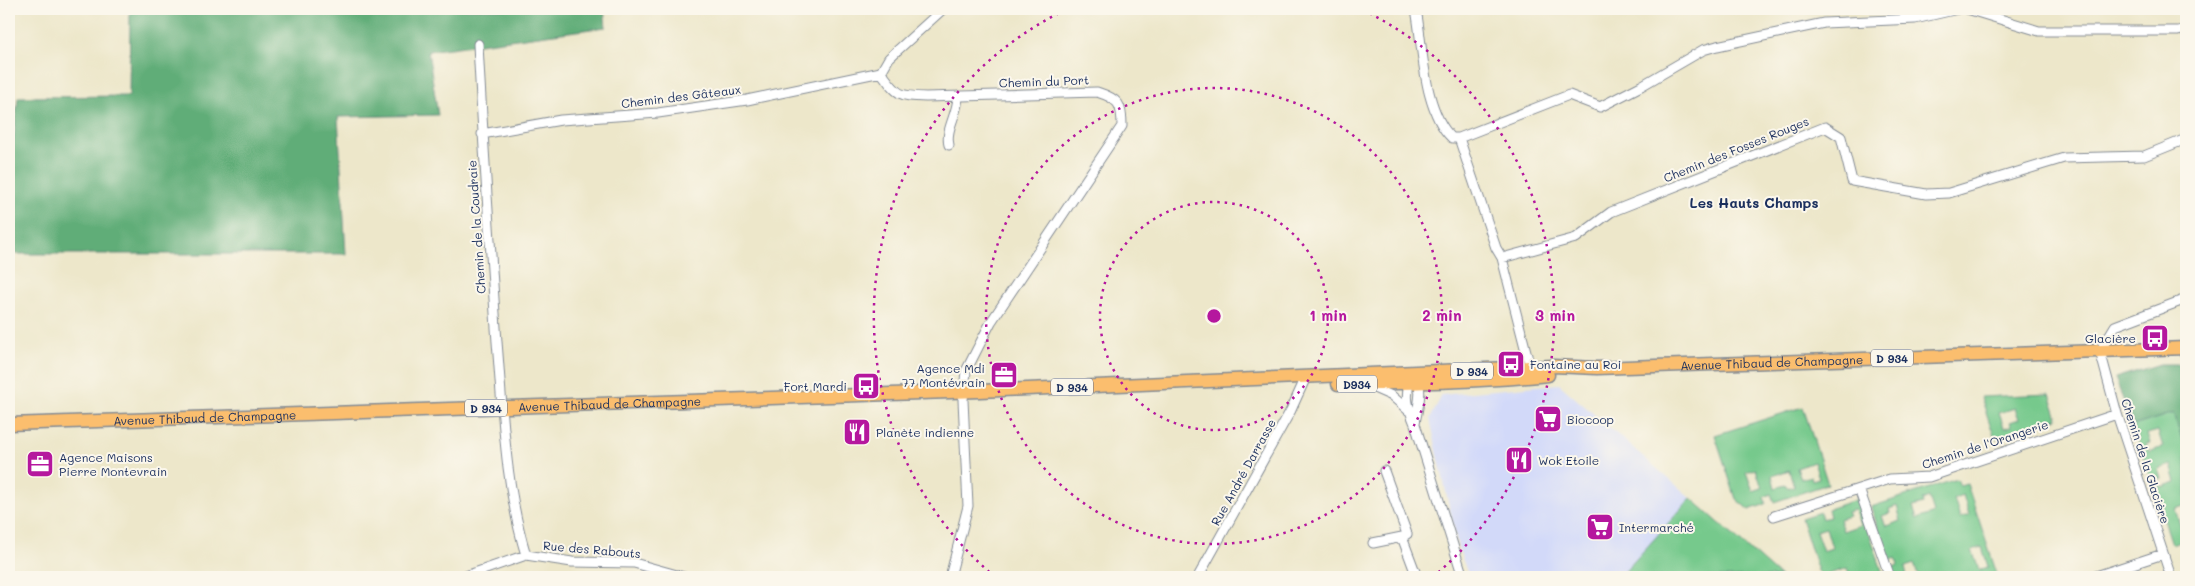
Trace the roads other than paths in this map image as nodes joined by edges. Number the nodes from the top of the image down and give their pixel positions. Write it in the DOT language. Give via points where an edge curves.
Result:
graph roads {
  1 [pos="943,9"];
  2 [pos="1416,9"];
  3 [pos="1958,9"];
  4 [pos="1967,9"];
  5 [pos="2186,29"];
  6 [pos="478,44"];
  7 [pos="882,72"];
  8 [pos="958,96"];
  9 [pos="482,134"];
  10 [pos="1460,138"];
  11 [pos="2186,139"];
  12 [pos="949,145"];
  13 [pos="1502,258"];
  14 [pos="2186,299"];
  15 [pos="2186,348"];
  16 [pos="2100,351"];
  17 [pos="1531,372"];
  18 [pos="1304,380"];
  19 [pos="1414,380"];
  20 [pos="1365,384"];
  21 [pos="963,392"];
  22 [pos="502,407"];
  23 [pos="1410,411"];
  24 [pos="2117,414"];
  25 [pos="9,424"];
  26 [pos="1415,424"];
  27 [pos="1384,471"];
  28 [pos="1859,489"];
  29 [pos="1774,516"];
  30 [pos="1402,537"];
  31 [pos="1373,543"];
  32 [pos="2163,554"];
  33 [pos="526,555"];
  34 [pos="463,577"];
  35 [pos="684,577"];
  36 [pos="950,577"];
  37 [pos="1198,577"];
  38 [pos="1417,577"];
  39 [pos="1462,577"];
  40 [pos="1890,577"];
  41 [pos="2093,577"];
  42 [pos="2171,577"];
  1 -- 7 [label="street" via="889,58"];
  2 -- 10 [label="street" via="1423,68 1433,103 1442,129 1452,138"];
  3 -- 10 [label="street" via="1915,19 1824,23 1717,46 1704,50 1600,108 1569,95"];
  4 -- 5 [label="street" via="2038,31"];
  6 -- 9 [label="street, Chemin de la Coudraie"];
  7 -- 8 [label="street, Chemin du Port" via="896,92 906,96"];
  7 -- 9 [label="street, Chemin des Gâteaux" via="747,100 658,113 561,120"];
  8 -- 12 [label="street" via="957,112 947,136"];
  8 -- 21 [label="street, Chemin du Port" via="1098,92 1122,108 1122,126 991,322 966,371"];
  9 -- 22 [label="street, Chemin de la Coudraie"];
  10 -- 13 [label="street"];
  11 -- 13 [label="street, Chemin des Fosses Rouges" via="2144,156 2064,158 1949,193 1926,194 1852,181 1841,137 1825,127 1611,212 1576,238"];
  13 -- 17 [label="street"];
  14 -- 16 [label="street" via="2115,326"];
  15 -- 16 [label="main road, Avenue Thibaud de Champagne / D 934"];
  16 -- 17 [label="main road, Avenue Thibaud de Champagne / D 934"];
  16 -- 24 [label="street, Chemin de la Glacière"];
  17 -- 19 [label="main road, Avenue Thibaud de Champagne / D 934"];
  18 -- 19 [label="main road, Avenue Thibaud de Champagne / D 934"];
  18 -- 20 [label="main road, Avenue Thibaud de Champagne / D934"];
  18 -- 21 [label="main road, Avenue Thibaud de Champagne / D 934"];
  18 -- 37 [label="street, Rue André Darrasse" via="1292,410"];
  19 -- 20 [label="main road, Avenue Thibaud de Champagne / D934"];
  19 -- 23 [label="street" via="1407,403"];
  19 -- 26 [label="street"];
  20 -- 23 [label="street" via="1392,396"];
  21 -- 22 [label="main road, Avenue Thibaud de Champagne / D 934"];
  21 -- 36 [label="street" via="968,506"];
  22 -- 25 [label="main road, Avenue Thibaud de Champagne / D 934"];
  22 -- 33 [label="street, Rue des Rabouts" via="509,474"];
  23 -- 26 [label="street"];
  24 -- 28 [label="street, Chemin de l'Orangerie" via="1929,477 1890,479"];
  24 -- 32 [label="street, Chemin de la Glacière"];
  26 -- 39 [label="street"];
  27 -- 30 [label="street" via="1407,534"];
  28 -- 29 [label="street, Chemin de l'Orangerie"];
  28 -- 40 [label="street"];
  30 -- 31 [label="street"];
  30 -- 38 [label="street"];
  32 -- 41 [label="street"];
  32 -- 42 [label="street, Chemin de la Glacière"];
  33 -- 34 [label="street"];
  33 -- 35 [label="street, Rue des Rabouts" via="572,562 634,563"];
}
